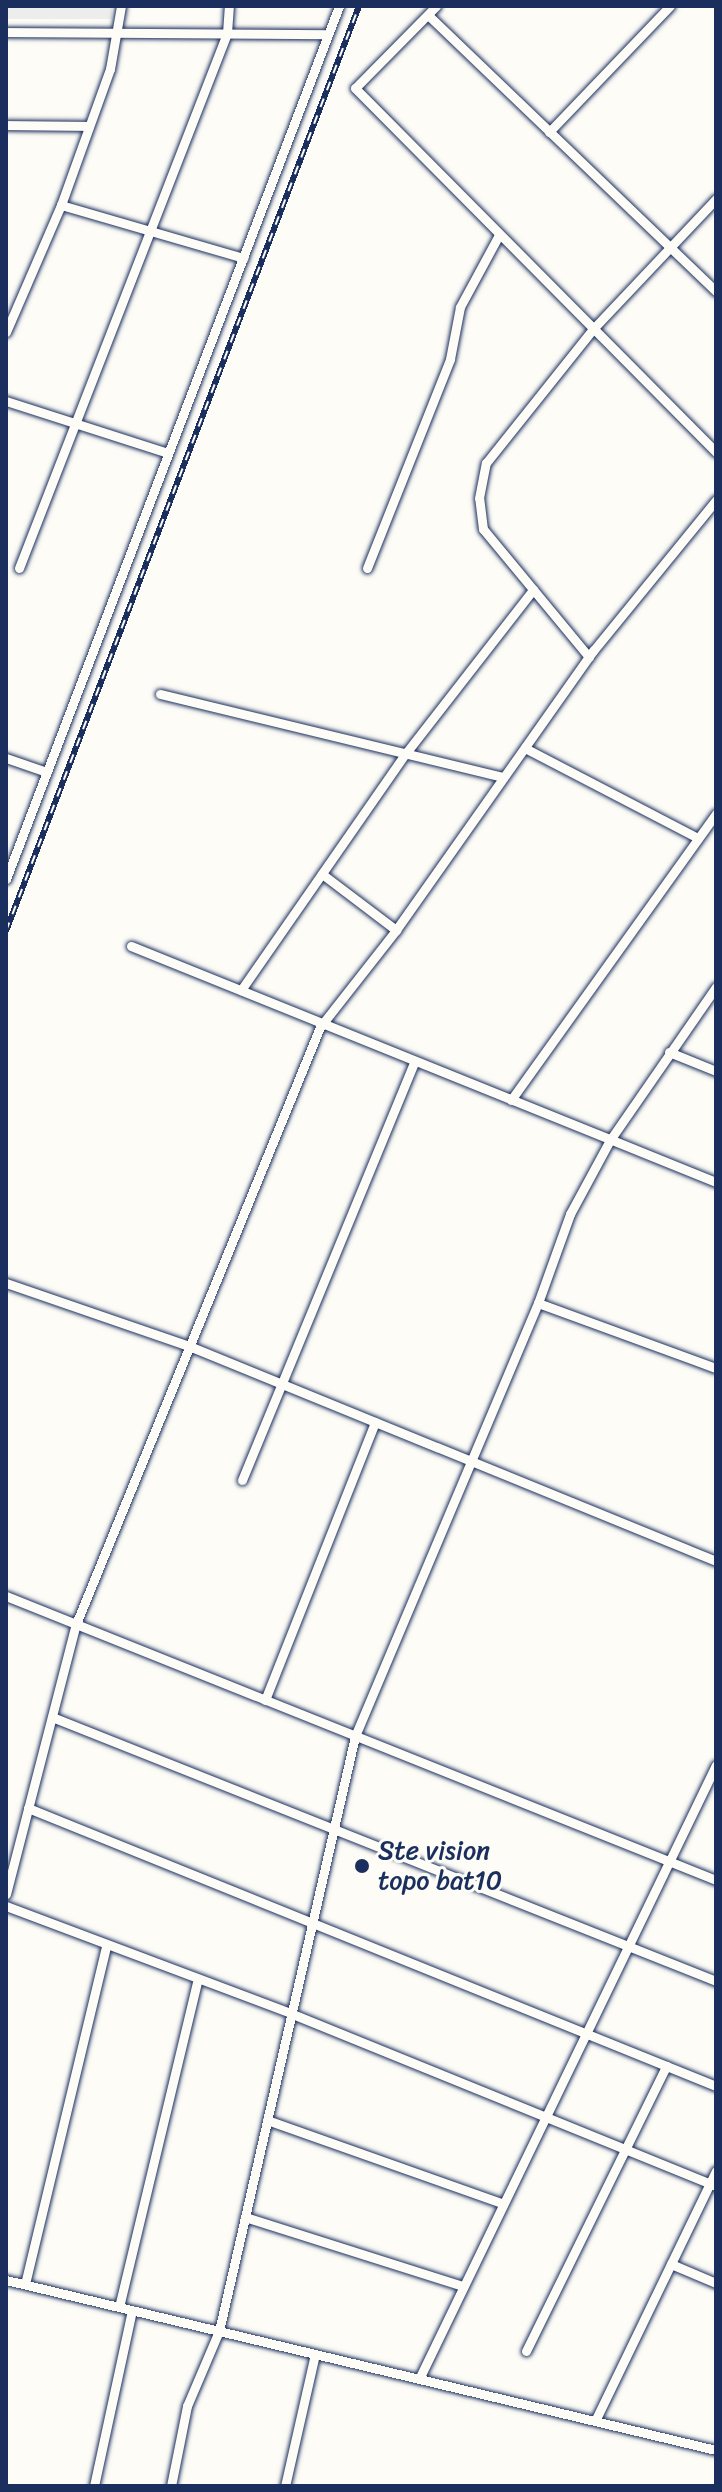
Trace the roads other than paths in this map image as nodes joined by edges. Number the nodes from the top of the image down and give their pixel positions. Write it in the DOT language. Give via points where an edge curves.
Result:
graph roads {
  1 [pos="121,6"];
  2 [pos="229,6"];
  3 [pos="339,6"];
  4 [pos="436,6"];
  5 [pos="670,6"];
  6 [pos="428,15"];
  7 [pos="6,32"];
  8 [pos="118,33"];
  9 [pos="227,33"];
  10 [pos="328,34"];
  11 [pos="6,125"];
  12 [pos="89,126"];
  13 [pos="549,132"];
  14 [pos="716,199"];
  15 [pos="61,205"];
  16 [pos="153,232"];
  17 [pos="499,235"];
  18 [pos="671,251"];
  19 [pos="243,258"];
  20 [pos="716,291"];
  21 [pos="593,329"];
  22 [pos="6,332"];
  23 [pos="6,401"];
  24 [pos="77,424"];
  25 [pos="716,452"];
  26 [pos="168,453"];
  27 [pos="716,500"];
  28 [pos="19,568"];
  29 [pos="367,568"];
  30 [pos="533,590"];
  31 [pos="589,657"];
  32 [pos="160,694"];
  33 [pos="525,748"];
  34 [pos="406,753"];
  35 [pos="6,758"];
  36 [pos="47,772"];
  37 [pos="503,777"];
  38 [pos="716,814"];
  39 [pos="698,838"];
  40 [pos="322,874"];
  41 [pos="6,879"];
  42 [pos="396,930"];
  43 [pos="131,946"];
  44 [pos="716,987"];
  45 [pos="241,990"];
  46 [pos="320,1027"];
  47 [pos="669,1052"];
  48 [pos="415,1061"];
  49 [pos="716,1071"];
  50 [pos="511,1100"];
  51 [pos="610,1140"];
  52 [pos="716,1182"];
  53 [pos="6,1283"];
  54 [pos="538,1303"];
  55 [pos="189,1346"];
  56 [pos="716,1368"];
  57 [pos="281,1384"];
  58 [pos="375,1422"];
  59 [pos="469,1460"];
  60 [pos="242,1480"];
  61 [pos="716,1561"];
  62 [pos="6,1596"];
  63 [pos="76,1624"];
  64 [pos="265,1700"];
  65 [pos="52,1717"];
  66 [pos="355,1736"];
  67 [pos="716,1765"];
  68 [pos="28,1808"];
  69 [pos="334,1830"];
  70 [pos="668,1861"];
  71 [pos="716,1880"];
  72 [pos="6,1894"];
  73 [pos="6,1906"];
  74 [pos="313,1923"];
  75 [pos="106,1946"];
  76 [pos="627,1946"];
  77 [pos="716,1981"];
  78 [pos="197,1982"];
  79 [pos="290,2013"];
  80 [pos="585,2033"];
  81 [pos="666,2066"];
  82 [pos="716,2086"];
  83 [pos="543,2118"];
  84 [pos="267,2120"];
  85 [pos="624,2150"];
  86 [pos="716,2171"];
  87 [pos="713,2185"];
  88 [pos="502,2203"];
  89 [pos="245,2217"];
  90 [pos="671,2264"];
  91 [pos="6,2280"];
  92 [pos="716,2283"];
  93 [pos="25,2284"];
  94 [pos="462,2286"];
  95 [pos="119,2307"];
  96 [pos="132,2310"];
  97 [pos="219,2331"];
  98 [pos="526,2351"];
  99 [pos="315,2354"];
  100 [pos="419,2379"];
  101 [pos="595,2421"];
  102 [pos="716,2450"];
  103 [pos="94,2486"];
  104 [pos="171,2486"];
  105 [pos="285,2486"];
  1 -- 8 [label="street"];
  2 -- 9 [label="street"];
  3 -- 10 [label="street"];
  4 -- 6 [label="street"];
  5 -- 13 [label="street"];
  6 -- 13 [label="street"];
  6 -- 17 [label="street" via="355,88"];
  7 -- 8 [label="street"];
  8 -- 9 [label="street"];
  8 -- 12 [label="street"];
  9 -- 10 [label="street"];
  9 -- 16 [label="street"];
  10 -- 19 [label="street"];
  11 -- 12 [label="street"];
  12 -- 15 [label="street"];
  13 -- 18 [label="street"];
  14 -- 18 [label="street"];
  15 -- 16 [label="street"];
  15 -- 22 [label="street"];
  16 -- 19 [label="street"];
  16 -- 24 [label="street"];
  17 -- 21 [label="street"];
  17 -- 29 [label="street" via="460,307 450,359"];
  18 -- 20 [label="street"];
  18 -- 21 [label="street"];
  19 -- 26 [label="street"];
  21 -- 25 [label="street"];
  21 -- 30 [label="street" via="486,463 479,498 483,529"];
  23 -- 24 [label="street"];
  24 -- 26 [label="street"];
  24 -- 28 [label="street"];
  26 -- 36 [label="street"];
  27 -- 31 [label="street"];
  30 -- 31 [label="street"];
  30 -- 34 [label="street"];
  31 -- 33 [label="street"];
  32 -- 34 [label="street"];
  33 -- 37 [label="street"];
  33 -- 39 [label="street"];
  34 -- 37 [label="street"];
  34 -- 40 [label="street"];
  35 -- 36 [label="street"];
  36 -- 41 [label="street"];
  37 -- 42 [label="street"];
  38 -- 39 [label="street"];
  39 -- 50 [label="street"];
  40 -- 42 [label="street"];
  40 -- 45 [label="street"];
  42 -- 46 [label="street"];
  43 -- 45 [label="street"];
  44 -- 47 [label="street"];
  45 -- 46 [label="street"];
  46 -- 48 [label="street"];
  46 -- 55 [label="street"];
  47 -- 49 [label="street"];
  47 -- 51 [label="street"];
  48 -- 50 [label="street"];
  48 -- 57 [label="street"];
  50 -- 51 [label="street"];
  51 -- 52 [label="street"];
  51 -- 54 [label="street" via="570,1214"];
  53 -- 55 [label="street"];
  54 -- 56 [label="street"];
  54 -- 59 [label="street"];
  55 -- 57 [label="street"];
  55 -- 63 [label="street"];
  57 -- 58 [label="street"];
  57 -- 60 [label="street"];
  58 -- 59 [label="street"];
  58 -- 64 [label="street"];
  59 -- 61 [label="street"];
  59 -- 66 [label="street"];
  62 -- 63 [label="street"];
  63 -- 64 [label="street"];
  63 -- 65 [label="street"];
  64 -- 66 [label="street"];
  65 -- 68 [label="street"];
  65 -- 69 [label="street"];
  66 -- 69 [label="street"];
  66 -- 70 [label="street"];
  67 -- 70 [label="street"];
  68 -- 72 [label="street"];
  68 -- 74 [label="street"];
  69 -- 74 [label="street"];
  69 -- 76 [label="street"];
  70 -- 71 [label="street"];
  70 -- 76 [label="street"];
  73 -- 75 [label="street"];
  74 -- 79 [label="street"];
  74 -- 80 [label="street"];
  75 -- 78 [label="street"];
  75 -- 93 [label="street"];
  76 -- 77 [label="street"];
  76 -- 80 [label="street"];
  78 -- 79 [label="street"];
  78 -- 95 [label="street"];
  79 -- 83 [label="street"];
  79 -- 84 [label="street"];
  80 -- 81 [label="street"];
  80 -- 83 [label="street"];
  81 -- 82 [label="street"];
  81 -- 85 [label="street"];
  83 -- 85 [label="street"];
  83 -- 88 [label="street"];
  84 -- 88 [label="street"];
  84 -- 89 [label="street"];
  85 -- 87 [label="street"];
  85 -- 98 [label="street"];
  86 -- 87 [label="street"];
  87 -- 90 [label="street"];
  88 -- 94 [label="street"];
  89 -- 94 [label="street"];
  89 -- 97 [label="street"];
  90 -- 92 [label="street"];
  90 -- 101 [label="street"];
  91 -- 93 [label="street"];
  93 -- 95 [label="street"];
  94 -- 100 [label="street"];
  95 -- 96 [label="street"];
  96 -- 97 [label="street"];
  96 -- 103 [label="street"];
  97 -- 99 [label="street"];
  97 -- 104 [label="street" via="187,2406"];
  99 -- 100 [label="street"];
  99 -- 105 [label="street"];
  100 -- 101 [label="street"];
  101 -- 102 [label="street"];
}
